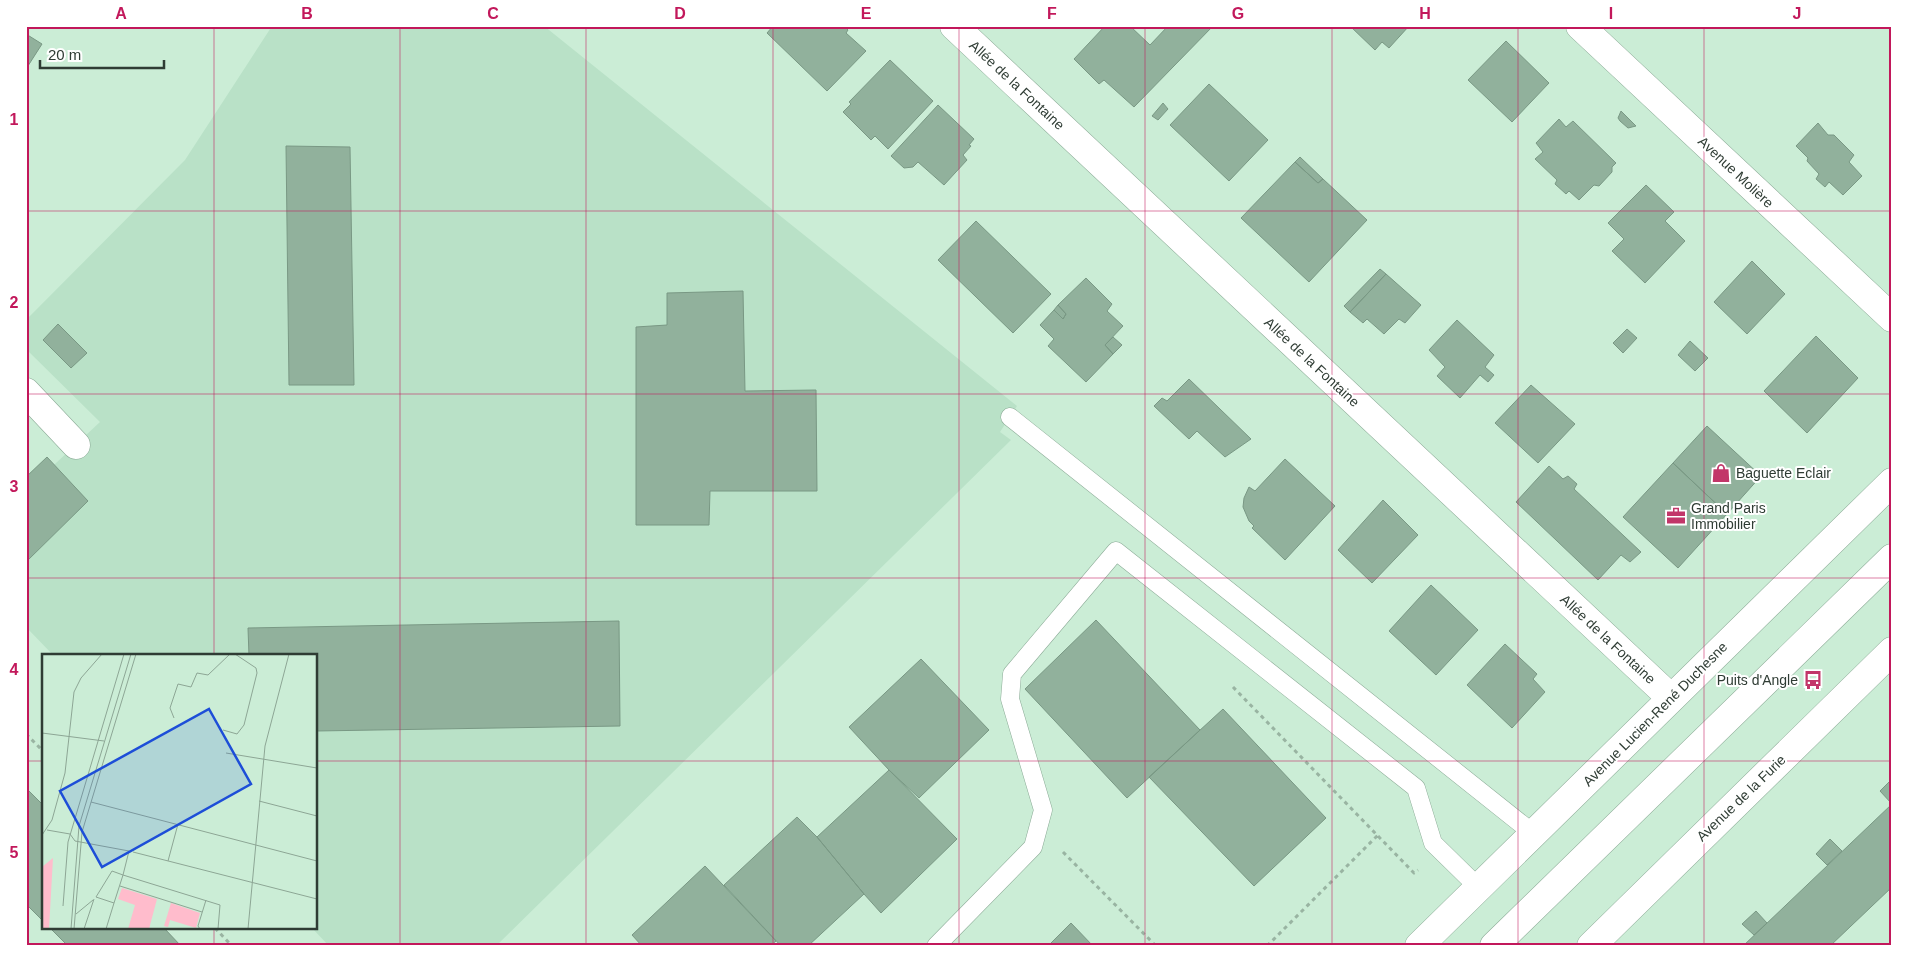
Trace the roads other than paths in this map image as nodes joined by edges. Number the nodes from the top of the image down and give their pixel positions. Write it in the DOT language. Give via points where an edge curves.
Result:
graph roads {
  1 [pos="954,26"];
  2 [pos="1580,26"];
  3 [pos="1892,318"];
  4 [pos="27,396"];
  5 [pos="1010,417"];
  6 [pos="76,445"];
  7 [pos="1892,482"];
  8 [pos="1892,558"];
  9 [pos="1892,651"];
  10 [pos="1671,698"];
  11 [pos="1534,834"];
  12 [pos="1479,888"];
  13 [pos="936,946"];
  14 [pos="1419,946"];
  15 [pos="1494,946"];
  16 [pos="1591,946"];
  1 -- 10 [label="street, Allée de la Fontaine"];
  2 -- 3 [label="street, Avenue Molière"];
  4 -- 6 [label="street"];
  5 -- 11 [label="lane"];
  7 -- 10 [label="street, Avenue Lucien-René Duchesne"];
  8 -- 15 [label="street"];
  9 -- 16 [label="street, Avenue de la Furie"];
  10 -- 11 [label="street, Avenue Lucien-René Duchesne"];
  11 -- 12 [label="street, Avenue Lucien-René Duchesne"];
  12 -- 13 [label="lane" via="1433,843 1416,788 1116,551 1012,674 1010,700 1043,810 1033,847"];
  12 -- 14 [label="street, Avenue Lucien-René Duchesne"];
}
